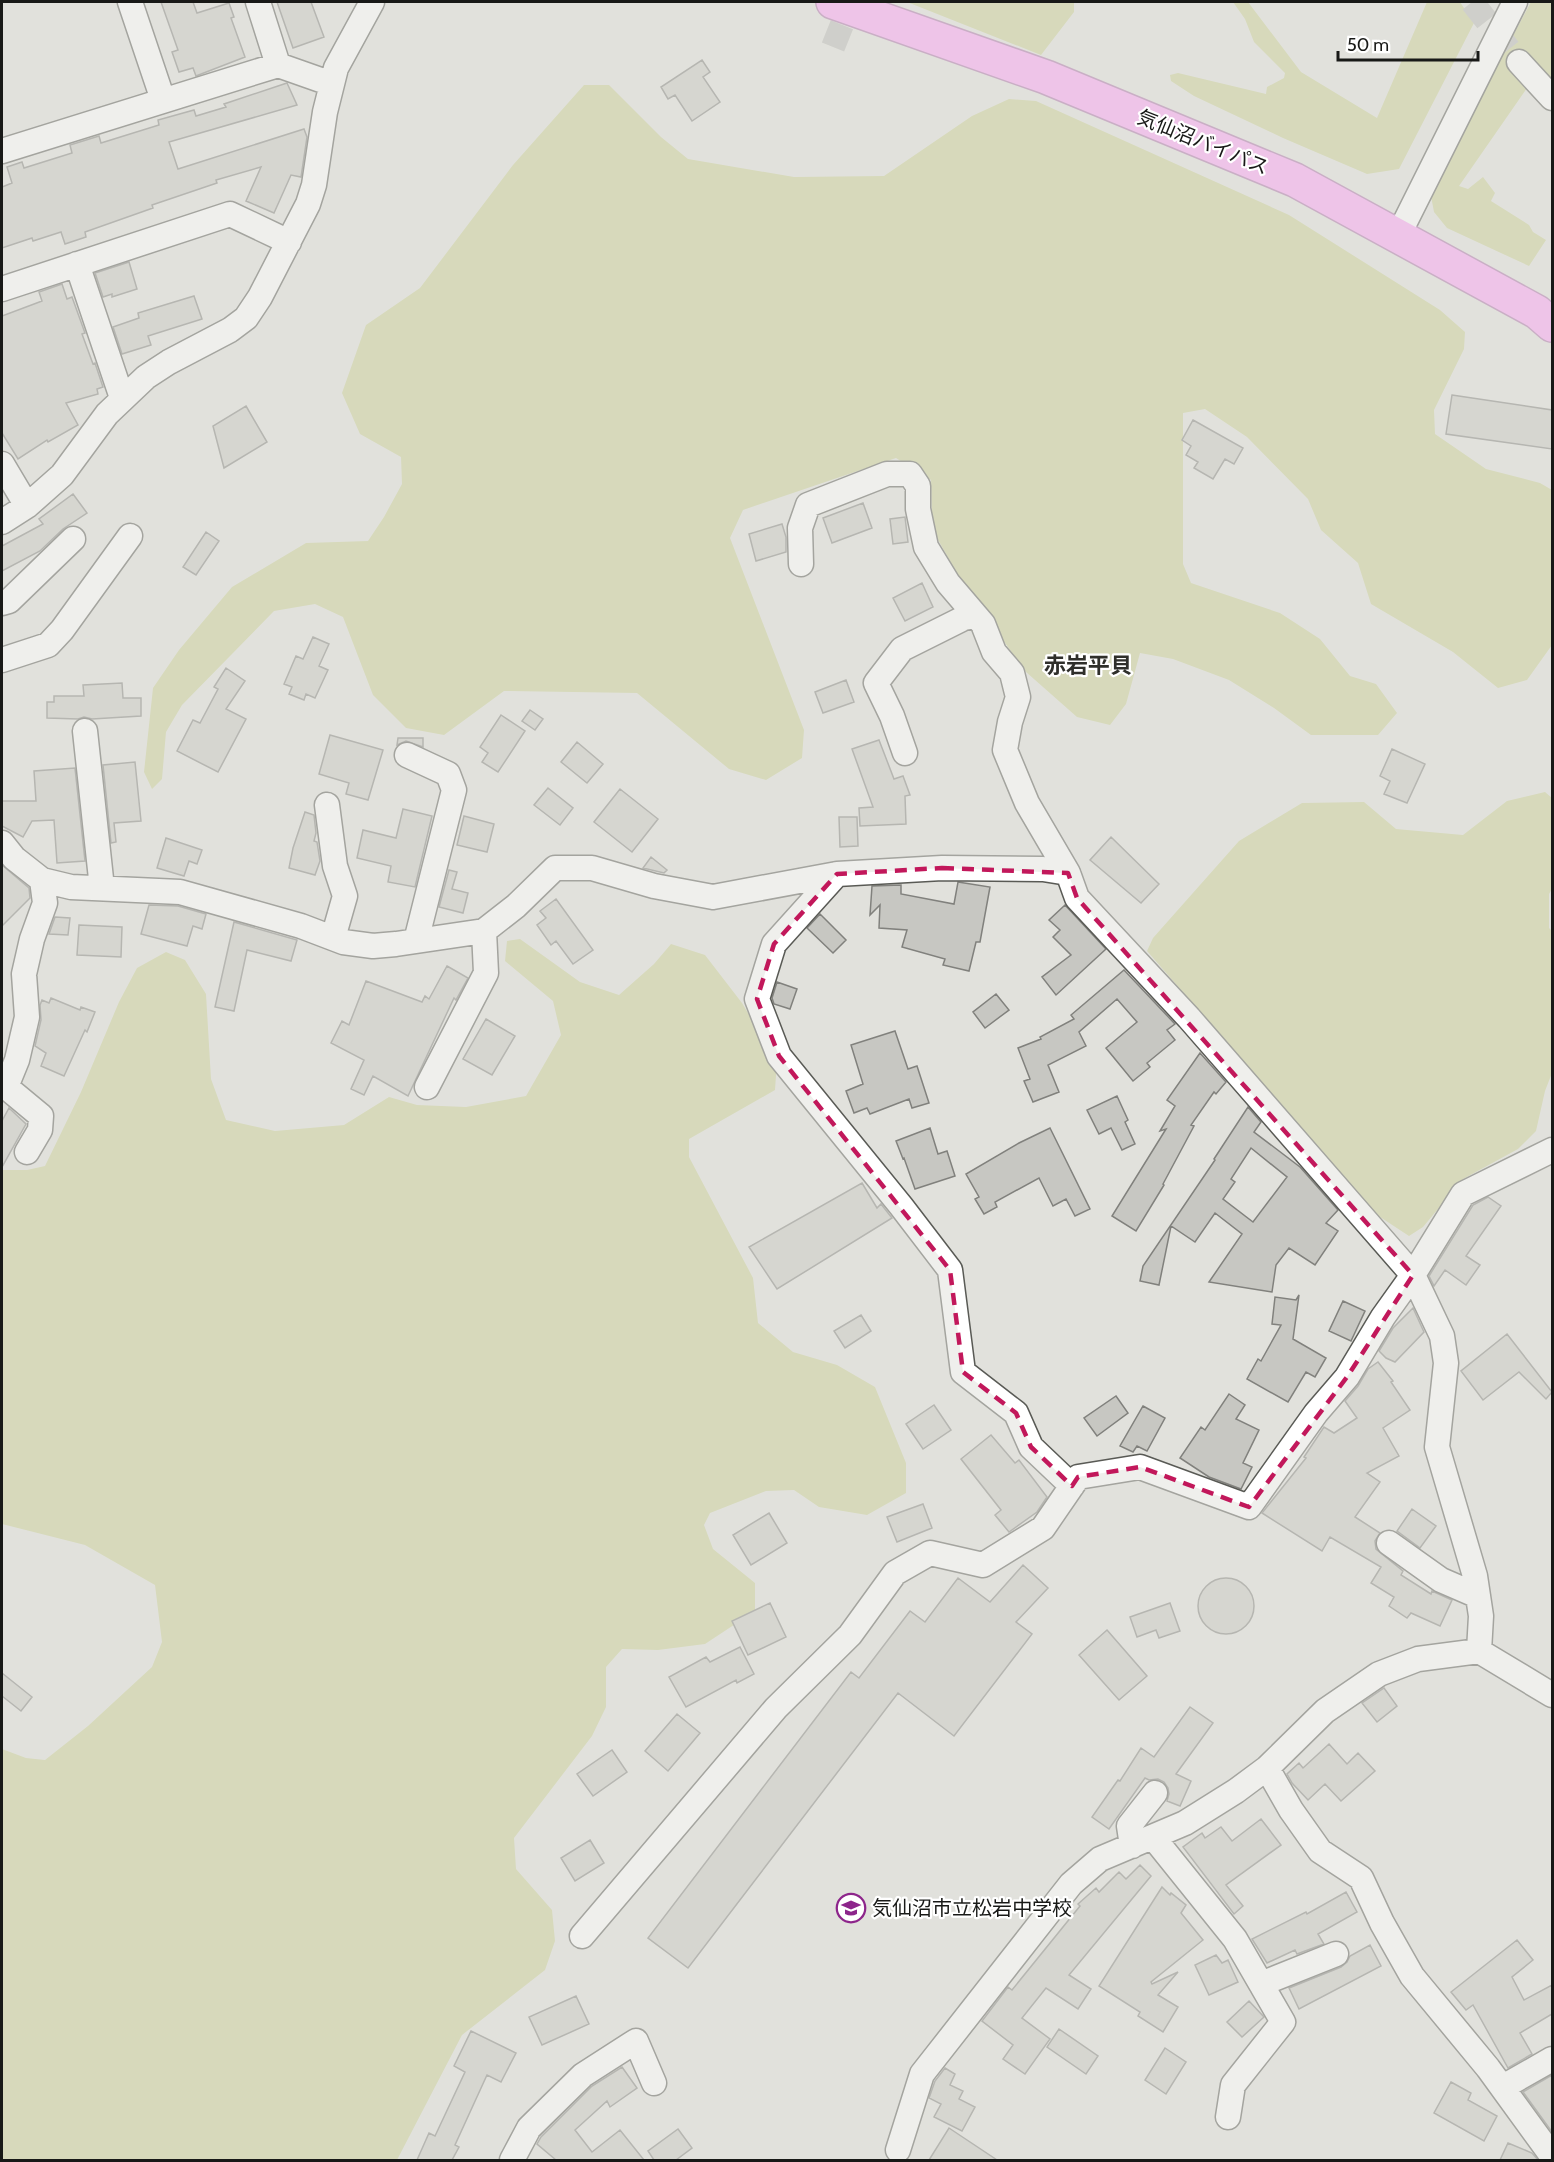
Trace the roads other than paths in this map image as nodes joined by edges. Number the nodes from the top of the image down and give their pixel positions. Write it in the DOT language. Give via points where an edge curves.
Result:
graph roads {
  1 [pos="130,2"];
  2 [pos="258,2"];
  3 [pos="372,2"];
  4 [pos="833,2"];
  5 [pos="1498,2"];
  6 [pos="1515,2"];
  7 [pos="1520,62"];
  8 [pos="278,65"];
  9 [pos="332,84"];
  10 [pos="1552,98"];
  11 [pos="163,100"];
  12 [pos="2,151"];
  13 [pos="1392,233"];
  14 [pos="289,242"];
  15 [pos="77,264"];
  16 [pos="2,289"];
  17 [pos="1552,325"];
  18 [pos="122,398"];
  19 [pos="2,464"];
  20 [pos="27,506"];
  21 [pos="2,522"];
  22 [pos="130,536"];
  23 [pos="73,539"];
  24 [pos="801,564"];
  25 [pos="2,603"];
  26 [pos="976,616"];
  27 [pos="2,660"];
  28 [pos="85,731"];
  29 [pos="905,753"];
  30 [pos="407,755"];
  31 [pos="327,805"];
  32 [pos="2,843"];
  33 [pos="1068,873"];
  34 [pos="837,874"];
  35 [pos="42,879"];
  36 [pos="102,888"];
  37 [pos="484,931"];
  38 [pos="333,938"];
  39 [pos="416,941"];
  40 [pos="427,1087"];
  41 [pos="1552,1150"];
  42 [pos="27,1152"];
  43 [pos="1413,1275"];
  44 [pos="1072,1486"];
  45 [pos="1389,1543"];
  46 [pos="1478,1596"];
  47 [pos="1479,1651"];
  48 [pos="1552,1695"];
  49 [pos="1267,1768"];
  50 [pos="1155,1793"];
  51 [pos="1142,1842"];
  52 [pos="582,1936"];
  53 [pos="1336,1954"];
  54 [pos="1261,1984"];
  55 [pos="1552,2059"];
  56 [pos="654,2083"];
  57 [pos="1503,2088"];
  58 [pos="1228,2117"];
  59 [pos="1552,2156"];
  60 [pos="897,2157"];
  61 [pos="512,2160"];
  1 -- 11 [label="street"];
  2 -- 8 [label="street"];
  3 -- 9 [label="street" via="336,68"];
  4 -- 13 [label="highway, 気仙沼バイパス" via="1046,77 1295,180"];
  5 -- 13 [label="street"];
  6 -- 13 [label="street"];
  7 -- 10 [label="street"];
  8 -- 9 [label="street"];
  8 -- 11 [label="street"];
  9 -- 14 [label="street" via="314,184"];
  11 -- 12 [label="street"];
  13 -- 17 [label="highway, 気仙沼バイパス" via="1537,312"];
  14 -- 15 [label="street" via="230,214"];
  14 -- 18 [label="street" via="246,318 161,367"];
  15 -- 16 [label="street"];
  15 -- 18 [label="street"];
  18 -- 20 [label="street" via="62,475"];
  19 -- 20 [label="street"];
  20 -- 21 [label="street"];
  22 -- 27 [label="street" via="48,645"];
  23 -- 25 [label="street" via="17,594"];
  24 -- 26 [label="street" via="800,528 808,505 887,474 910,474 918,486 926,547 948,583"];
  26 -- 29 [label="street" via="964,618 902,649 876,683"];
  26 -- 33 [label="street" via="994,652 1012,673 1018,697 1005,750 1028,803"];
  28 -- 36 [label="street"];
  30 -- 39 [label="street" via="448,774 454,790"];
  31 -- 38 [label="street" via="335,866 345,896"];
  32 -- 35 [label="street" via="14,858"];
  33 -- 34 [label="street" via="1043,869 942,868"];
  33 -- 43 [label="street" via="1077,898 1189,1018"];
  34 -- 37 [label="street" via="713,897 654,886 592,868 555,868"];
  34 -- 44 [label="street" via="774,944 757,999 764,1018 779,1056 950,1270 963,1372 1016,1413 1031,1447"];
  35 -- 36 [label="street" via="71,887"];
  35 -- 42 [label="street" via="45,903 24,974 27,1017 6,1087 41,1116 40,1130"];
  36 -- 38 [label="street" via="180,892"];
  37 -- 39 [label="street"];
  37 -- 40 [label="street" via="486,974"];
  38 -- 39 [label="street" via="373,946"];
  41 -- 43 [label="street" via="1463,1194"];
  43 -- 44 [label="street" via="1347,1377 1316,1413 1249,1507 1140,1467 1078,1478"];
  43 -- 46 [label="street" via="1442,1336 1446,1362 1437,1447 1476,1576"];
  44 -- 52 [label="street" via="1043,1528 983,1565 930,1554 895,1573 850,1635 776,1708"];
  45 -- 46 [label="street" via="1442,1580"];
  46 -- 47 [label="street"];
  47 -- 48 [label="street"];
  47 -- 49 [label="street" via="1418,1659 1379,1674 1325,1711"];
  49 -- 51 [label="street" via="1185,1823"];
  49 -- 57 [label="street" via="1320,1851 1362,1878 1412,1976"];
  50 -- 51 [label="street" via="1129,1826"];
  51 -- 54 [label="street" via="1235,1940"];
  51 -- 60 [label="street" via="1100,1859 1071,1884 929,2065 922,2074"];
  53 -- 54 [label="street"];
  54 -- 58 [label="street" via="1284,2022 1233,2085"];
  55 -- 57 [label="street"];
  56 -- 61 [label="street" via="636,2041 583,2075 529,2128"];
  57 -- 59 [label="street"];
}
